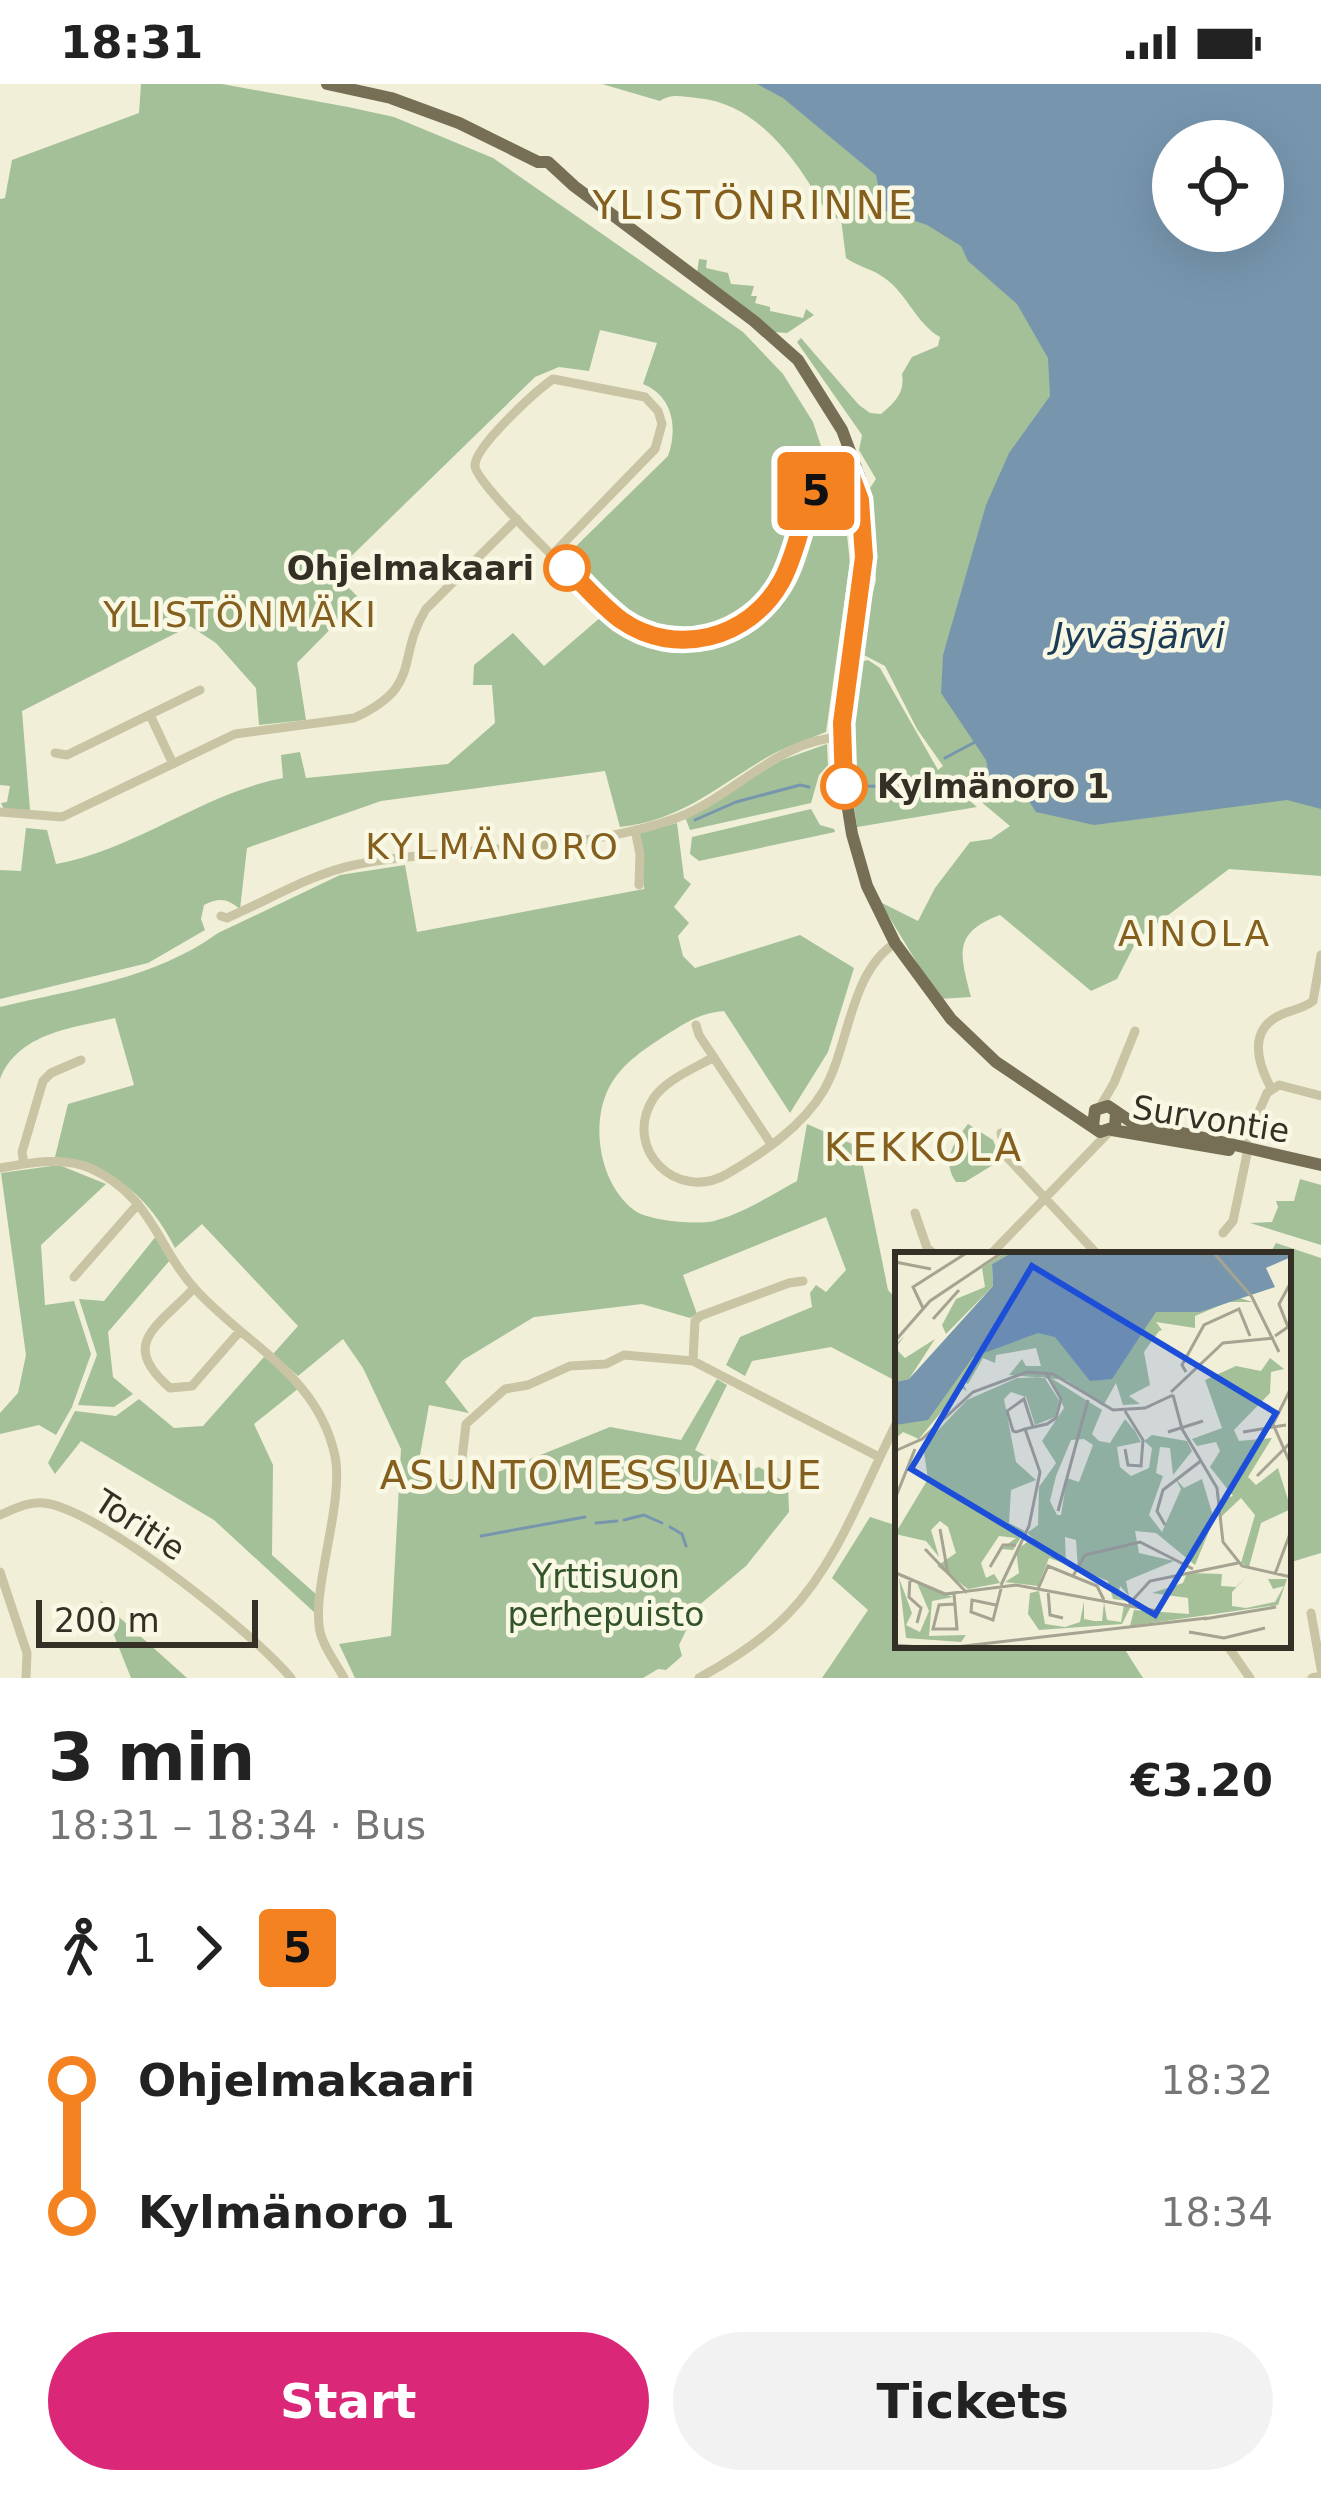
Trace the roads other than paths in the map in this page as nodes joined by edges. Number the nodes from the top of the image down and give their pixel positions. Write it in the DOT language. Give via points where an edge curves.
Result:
graph roads {
  1 [pos="327,84"];
  2 [pos="852,466"];
  3 [pos="517,519"];
  4 [pos="553,554"];
  5 [pos="200,690"];
  6 [pos="150,715"];
  7 [pos="842,737"];
  8 [pos="55,753"];
  9 [pos="173,764"];
  10 [pos="0,812"];
  11 [pos="634,830"];
  12 [pos="639,884"];
  13 [pos="221,916"];
  14 [pos="895,944"];
  15 [pos="1321,955"];
  16 [pos="696,1025"];
  17 [pos="1135,1031"];
  18 [pos="713,1057"];
  19 [pos="81,1060"];
  20 [pos="1271,1088"];
  21 [pos="1321,1096"];
  22 [pos="1063,1103"];
  23 [pos="1107,1109"];
  24 [pos="1094,1127"];
  25 [pos="1111,1131"];
  26 [pos="1001,1133"];
  27 [pos="771,1144"];
  28 [pos="1248,1149"];
  29 [pos="1083,1159"];
  30 [pos="24,1164"];
  31 [pos="1321,1166"];
  32 [pos="0,1168"];
  33 [pos="1043,1198"];
  34 [pos="138,1204"];
  35 [pos="915,1213"];
  36 [pos="1223,1233"];
  37 [pos="932,1252"];
  38 [pos="993,1252"];
  39 [pos="1095,1252"];
  40 [pos="74,1277"];
  41 [pos="803,1282"];
  42 [pos="194,1288"];
  43 [pos="240,1331"];
  44 [pos="693,1361"];
  45 [pos="895,1426"];
  46 [pos="879,1457"];
  47 [pos="461,1467"];
  48 [pos="0,1515"];
  49 [pos="0,1572"];
  50 [pos="1311,1613"];
  51 [pos="1229,1648"];
  52 [pos="1321,1672"];
  53 [pos="26,1678"];
  54 [pos="291,1678"];
  55 [pos="344,1678"];
  56 [pos="699,1678"];
  57 [pos="1250,1678"];
  58 [pos="1312,1678"];
  1 -- 2 [label="main road, Survontie" via="427,110 553,165 807,370"];
  2 -- 4 [label="street" via="832,467 813,495 776,591 754,615 710,638 674,640 633,627"];
  2 -- 7 [label="main road, Survontie" via="863,582"];
  3 -- 4 [label="street"];
  3 -- 4 [label="street" via="480,481 475,459 548,382 652,403 662,424 655,449"];
  3 -- 9 [label="street" via="426,609 388,695 354,718 235,734"];
  5 -- 6 [label="street"];
  6 -- 8 [label="street"];
  6 -- 9 [label="street"];
  7 -- 11 [label="street" via="811,743 709,802"];
  7 -- 14 [label="main road, Survontie" via="852,834"];
  9 -- 10 [label="street" via="62,817"];
  11 -- 12 [label="street"];
  11 -- 13 [label="street" via="352,865"];
  14 -- 22 [label="main road, Survontie" via="964,1034"];
  14 -- 27 [label="street" via="868,968 823,1091"];
  15 -- 20 [label="street" via="1312,1001 1269,1021 1260,1034 1258,1060"];
  16 -- 18 [label="street"];
  17 -- 23 [label="street"];
  18 -- 27 [label="street"];
  18 -- 27 [label="street" via="654,1098 643,1132 658,1167 678,1180 711,1181"];
  19 -- 30 [label="street" via="43,1082"];
  20 -- 21 [label="street"];
  20 -- 28 [label="street"];
  22 -- 23 [label="main road, Survontie"];
  22 -- 24 [label="main road, Survontie"];
  23 -- 24 [label="main road" via="1091,1118"];
  23 -- 25 [label="main road" via="1118,1120"];
  23 -- 28 [label="main road, Survontie"];
  24 -- 25 [label="main road, Survontie"];
  24 -- 29 [label="street"];
  25 -- 28 [label="main road, Survontie"];
  25 -- 29 [label="street"];
  26 -- 33 [label="street" via="1006,1156"];
  28 -- 31 [label="main road, Survontie"];
  28 -- 36 [label="street" via="1233,1221"];
  29 -- 33 [label="street"];
  30 -- 32 [label="street"];
  30 -- 34 [label="street" via="89,1168"];
  33 -- 38 [label="street"];
  33 -- 39 [label="street"];
  34 -- 40 [label="street"];
  34 -- 42 [label="street"];
  35 -- 37 [label="street"];
  41 -- 44 [label="street" via="700,1316"];
  42 -- 43 [label="street"];
  42 -- 43 [label="street" via="146,1341 146,1366 155,1375 170,1388 192,1386"];
  43 -- 55 [label="street" via="291,1372 323,1419 335,1457 320,1628"];
  44 -- 46 [label="street"];
  44 -- 47 [label="street" via="624,1355 505,1389 466,1424"];
  45 -- 46 [label="street"];
  46 -- 56 [label="street" via="792,1610"];
  48 -- 54 [label="street, Toritie" via="46,1503 112,1534"];
  49 -- 53 [label="street" via="27,1654"];
  50 -- 52 [label="street"];
  51 -- 57 [label="street"];
  52 -- 58 [label="street"];
}
